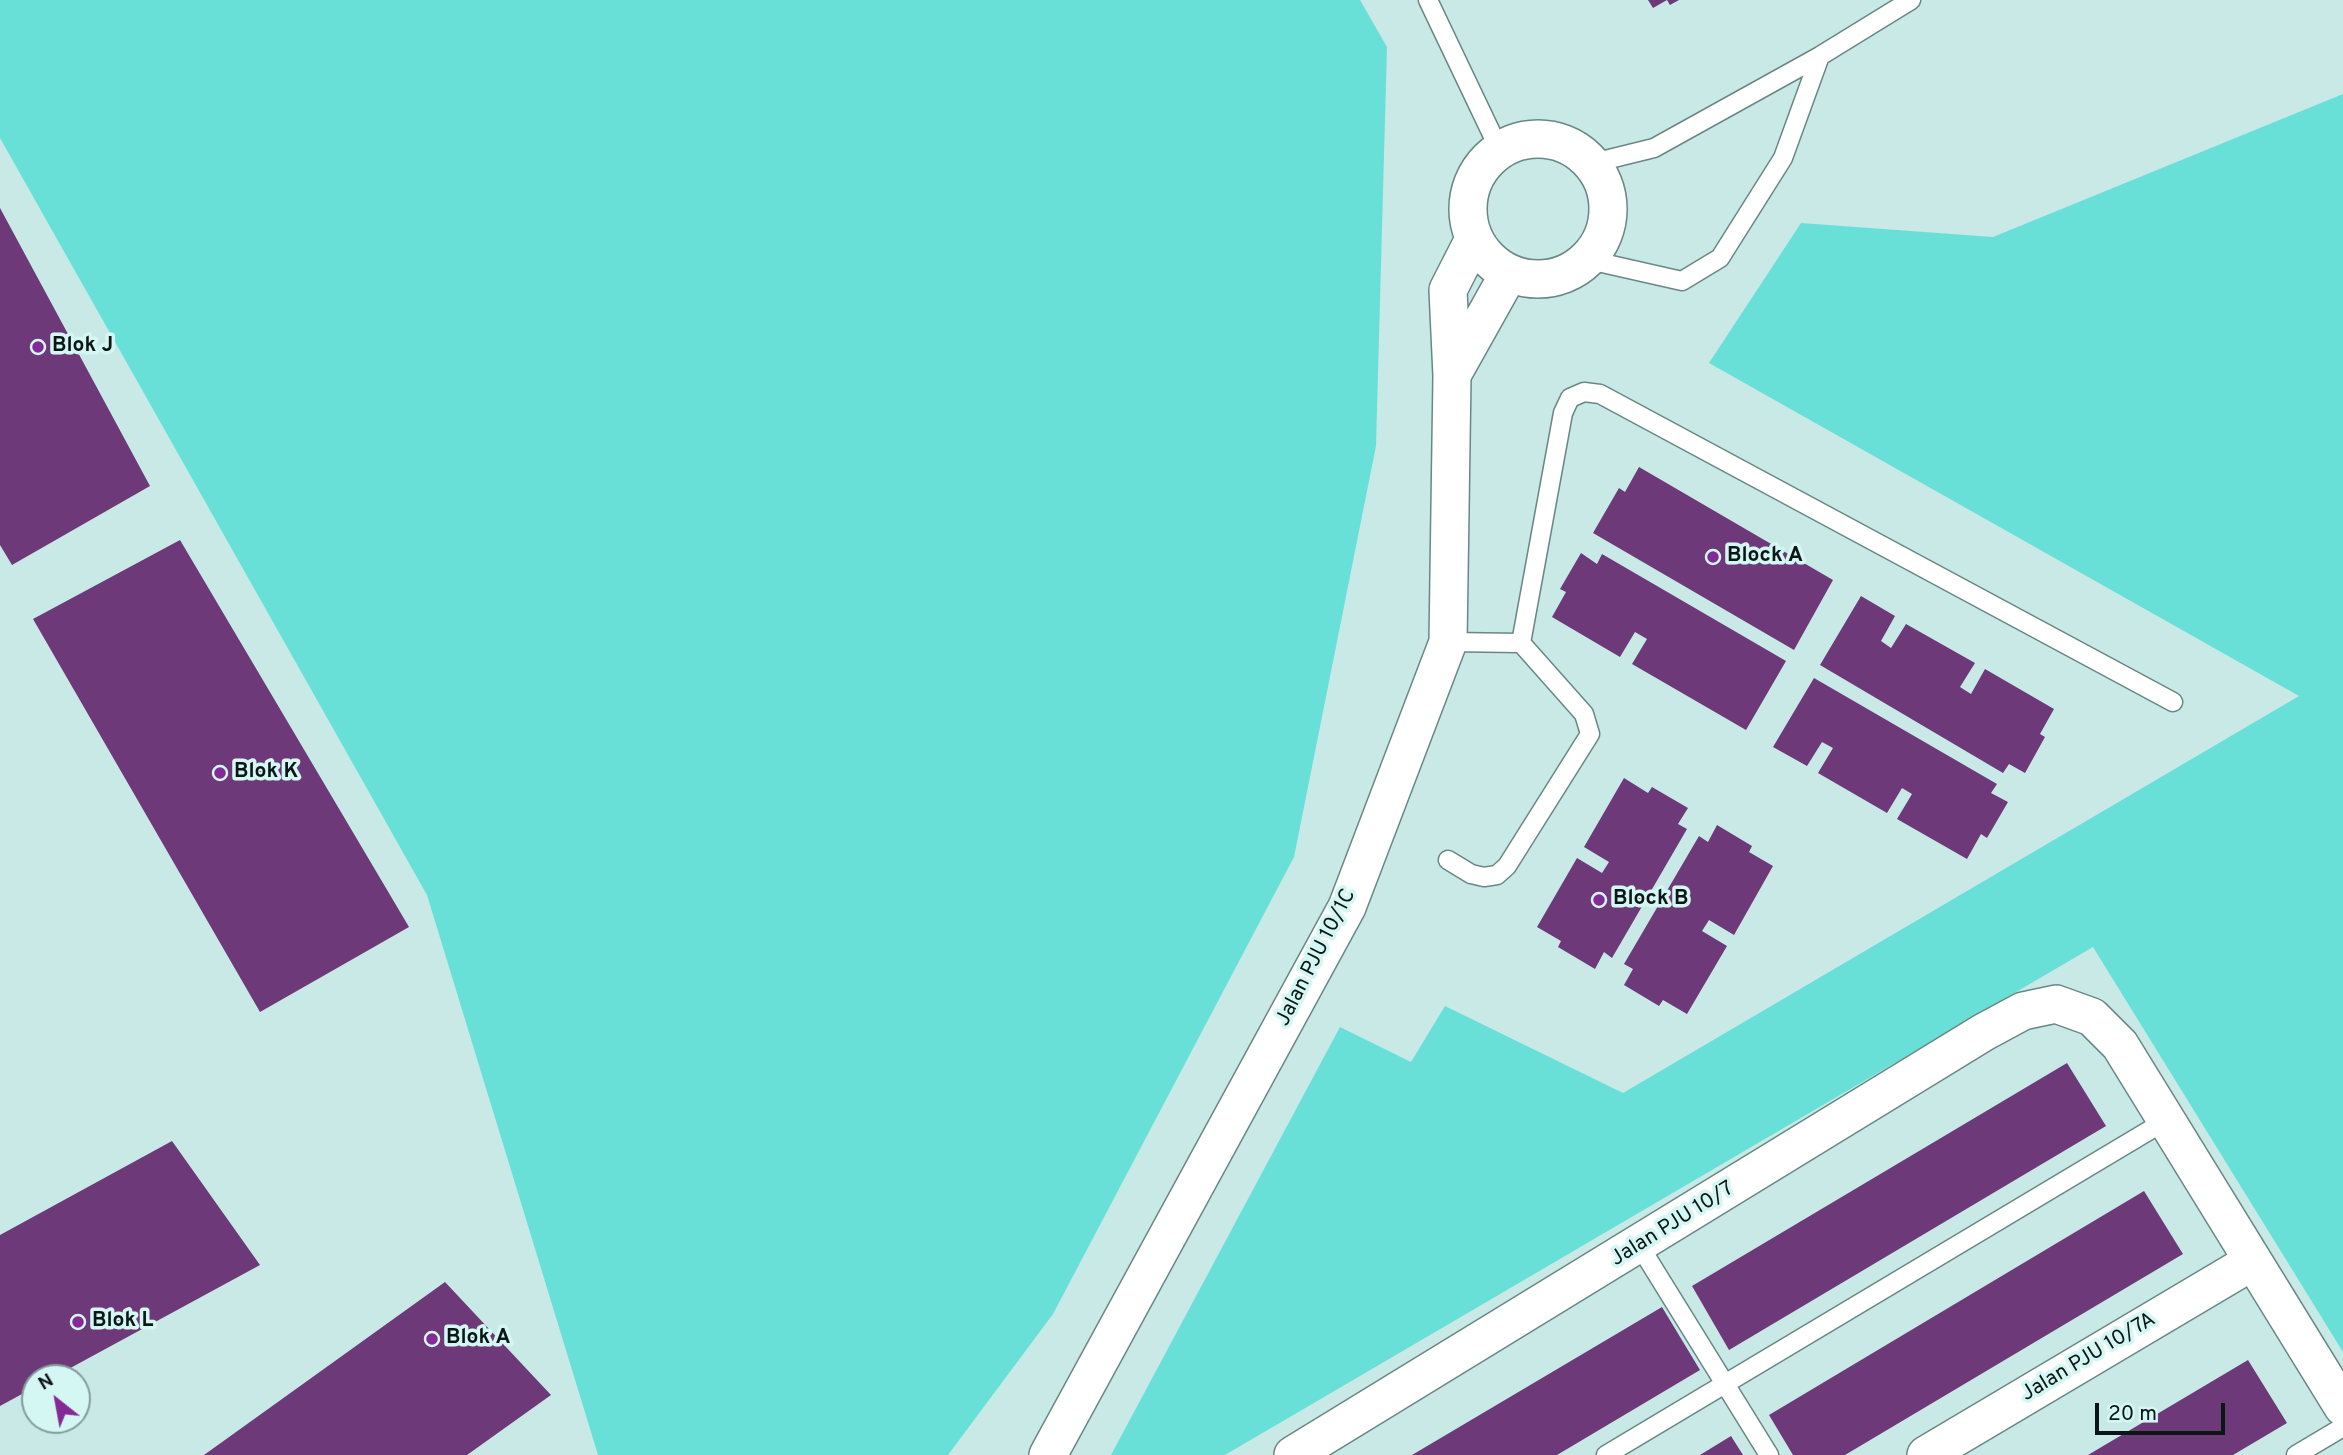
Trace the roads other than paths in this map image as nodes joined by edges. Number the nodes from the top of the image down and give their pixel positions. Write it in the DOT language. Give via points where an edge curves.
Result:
graph roads {
  1 [pos="1428,0"];
  2 [pos="1911,0"];
  3 [pos="1820,55"];
  4 [pos="1499,149"];
  5 [pos="1593,163"];
  6 [pos="1473,241"];
  7 [pos="1588,260"];
  8 [pos="1508,275"];
  9 [pos="1452,376"];
  10 [pos="1448,642"];
  11 [pos="1521,643"];
  12 [pos="2172,702"];
  13 [pos="1448,860"];
  14 [pos="2165,1121"];
  15 [pos="1639,1245"];
  16 [pos="2253,1261"];
  17 [pos="1725,1384"];
  18 [pos="2343,1407"];
  19 [pos="2343,1427"];
  20 [pos="1048,1455"];
  21 [pos="1293,1455"];
  22 [pos="1606,1455"];
  23 [pos="1769,1455"];
  24 [pos="1926,1455"];
  25 [pos="2296,1455"];
  1 -- 4 [label="lane"];
  2 -- 3 [label="lane"];
  3 -- 5 [label="lane" via="1654,148"];
  3 -- 7 [label="lane" via="1783,158 1720,258 1682,281"];
  4 -- 5 [label="street" via="1532,138 1566,142"];
  4 -- 6 [label="street" via="1475,174 1466,207"];
  5 -- 7 [label="street" via="1609,195 1607,230"];
  6 -- 8 [label="street"];
  6 -- 9 [label="street, Jalan PJU 10/1C" via="1448,290"];
  7 -- 8 [label="street" via="1550,280"];
  8 -- 9 [label="street, Jalan PJU 10/1C"];
  9 -- 10 [label="street, Jalan PJU 10/1C"];
  10 -- 11 [label="lane"];
  10 -- 20 [label="street, Jalan PJU 10/1C" via="1347,907"];
  11 -- 12 [label="lane" via="1563,413 1570,398 1584,391 1600,394"];
  11 -- 13 [label="lane" via="1584,713 1590,734 1497,875 1471,874"];
  14 -- 15 [label="street, Jalan PJU 10/7" via="2120,1045 2092,1017 2056,1004 2023,1011"];
  14 -- 16 [label="street"];
  14 -- 17 [label="lane"];
  15 -- 17 [label="lane"];
  15 -- 21 [label="street, Jalan PJU 10/7"];
  16 -- 18 [label="street"];
  16 -- 24 [label="street, Jalan PJU 10/7A"];
  17 -- 22 [label="lane"];
  17 -- 23 [label="lane"];
  19 -- 25 [label="lane"];
}
